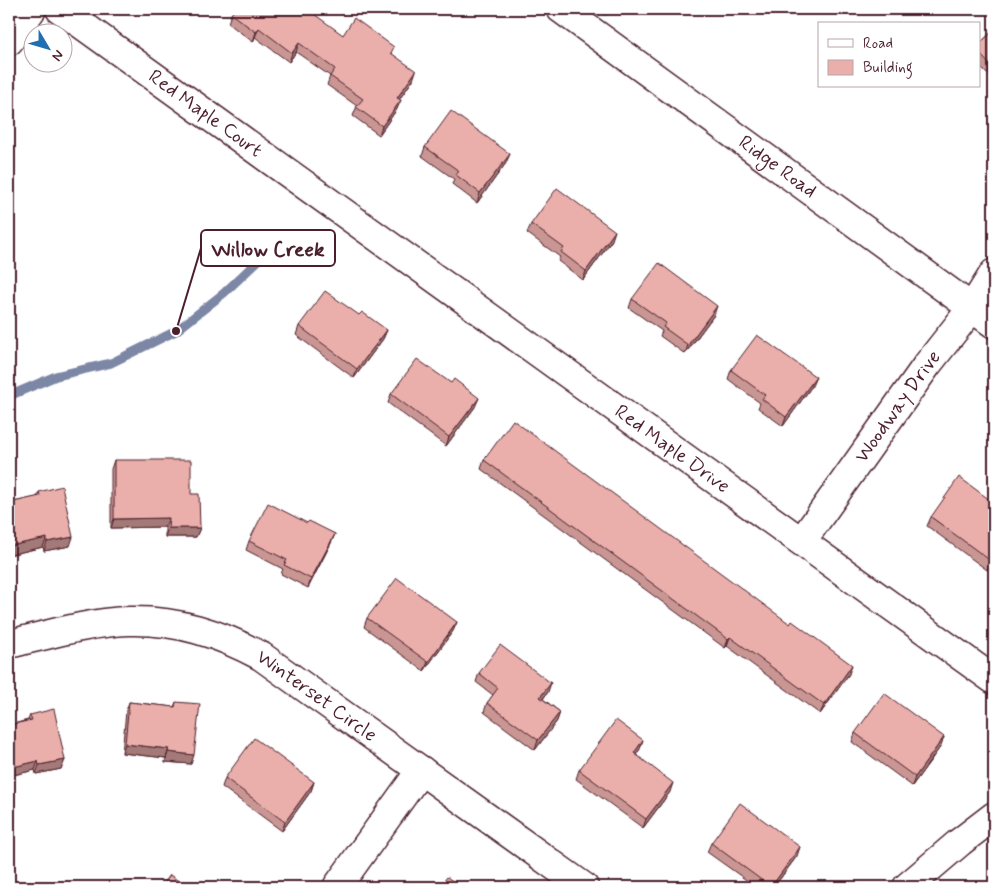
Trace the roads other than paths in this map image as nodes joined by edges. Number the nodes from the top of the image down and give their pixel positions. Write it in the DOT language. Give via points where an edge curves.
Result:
graph roads {
  1 [pos="32,9"];
  2 [pos="60,9"];
  3 [pos="561,9"];
  4 [pos="9,41"];
  5 [pos="350,217"];
  6 [pos="994,273"];
  7 [pos="972,308"];
  8 [pos="994,324"];
  9 [pos="802,541"];
  10 [pos="9,644"];
  11 [pos="994,680"];
  12 [pos="421,770"];
  13 [pos="994,816"];
  14 [pos="337,887"];
  15 [pos="584,887"];
  16 [pos="907,887"];
  1 -- 4 [label="street"];
  2 -- 5 [label="street, Red Maple Court"];
  3 -- 7 [label="street, Ridge Road"];
  5 -- 9 [label="street, Red Maple Drive"];
  6 -- 7 [label="street, Woodway Drive"];
  7 -- 8 [label="street, Ridge Road"];
  7 -- 9 [label="street, Woodway Drive" via="927,365"];
  9 -- 11 [label="street, Red Maple Drive"];
  10 -- 12 [label="street, Winterset Circle" via="94,625 129,621 172,624 213,634 261,656"];
  12 -- 14 [label="street"];
  12 -- 15 [label="street, Winterset Circle"];
  13 -- 16 [label="street"];
}
